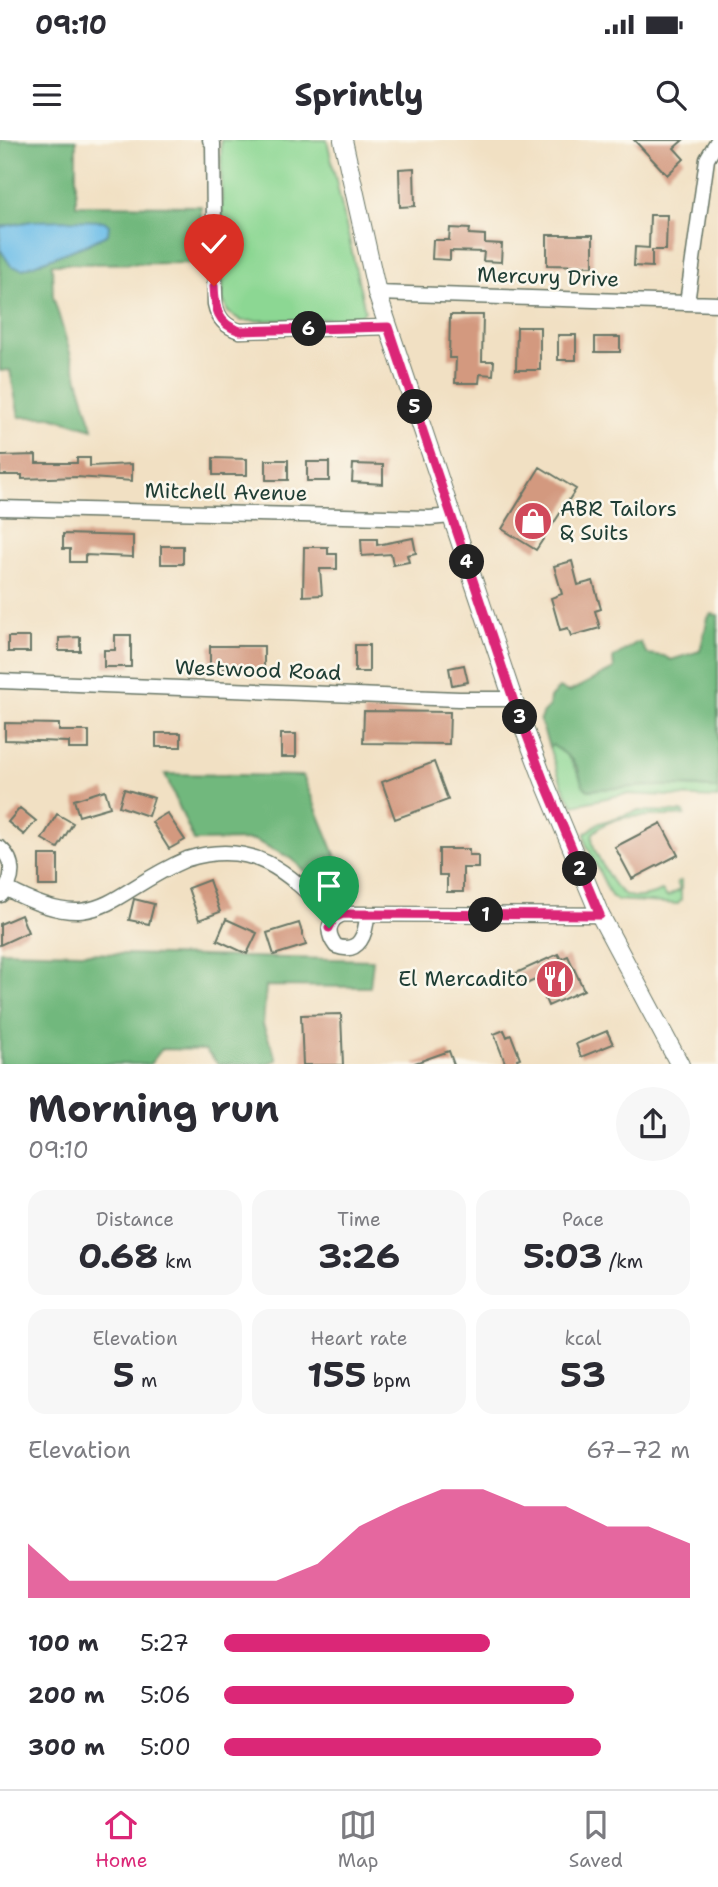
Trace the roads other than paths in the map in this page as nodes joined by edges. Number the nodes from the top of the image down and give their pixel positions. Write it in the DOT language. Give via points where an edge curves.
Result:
graph roads {
  1 [pos="210,140"];
  2 [pos="343,140"];
  3 [pos="718,141"];
  4 [pos="377,293"];
  5 [pos="687,303"];
  6 [pos="718,304"];
  7 [pos="388,327"];
  8 [pos="0,508"];
  9 [pos="451,516"];
  10 [pos="0,681"];
  11 [pos="513,699"];
  12 [pos="0,848"];
  13 [pos="3,892"];
  14 [pos="367,915"];
  15 [pos="600,915"];
  16 [pos="334,918"];
  17 [pos="679,1064"];
  1 -- 7 [label="street" via="219,318 240,331"];
  2 -- 4 [label="main road"];
  3 -- 5 [label="street" via="707,159"];
  4 -- 5 [label="street, Mercury Drive"];
  4 -- 7 [label="main road"];
  5 -- 6 [label="street, Mercury Drive"];
  7 -- 9 [label="main road"];
  8 -- 9 [label="street, Mitchell Avenue"];
  9 -- 11 [label="main road"];
  10 -- 11 [label="street, Westwood Road"];
  11 -- 15 [label="main road"];
  12 -- 13 [label="street" via="11,863 12,876"];
  13 -- 16 [label="street" via="46,907 89,910 187,859 230,854 278,867"];
  14 -- 15 [label="street"];
  14 -- 16 [label="street"];
  14 -- 16 [label="street" via="365,935 349,948 331,940 329,928"];
  15 -- 17 [label="main road"];
}
